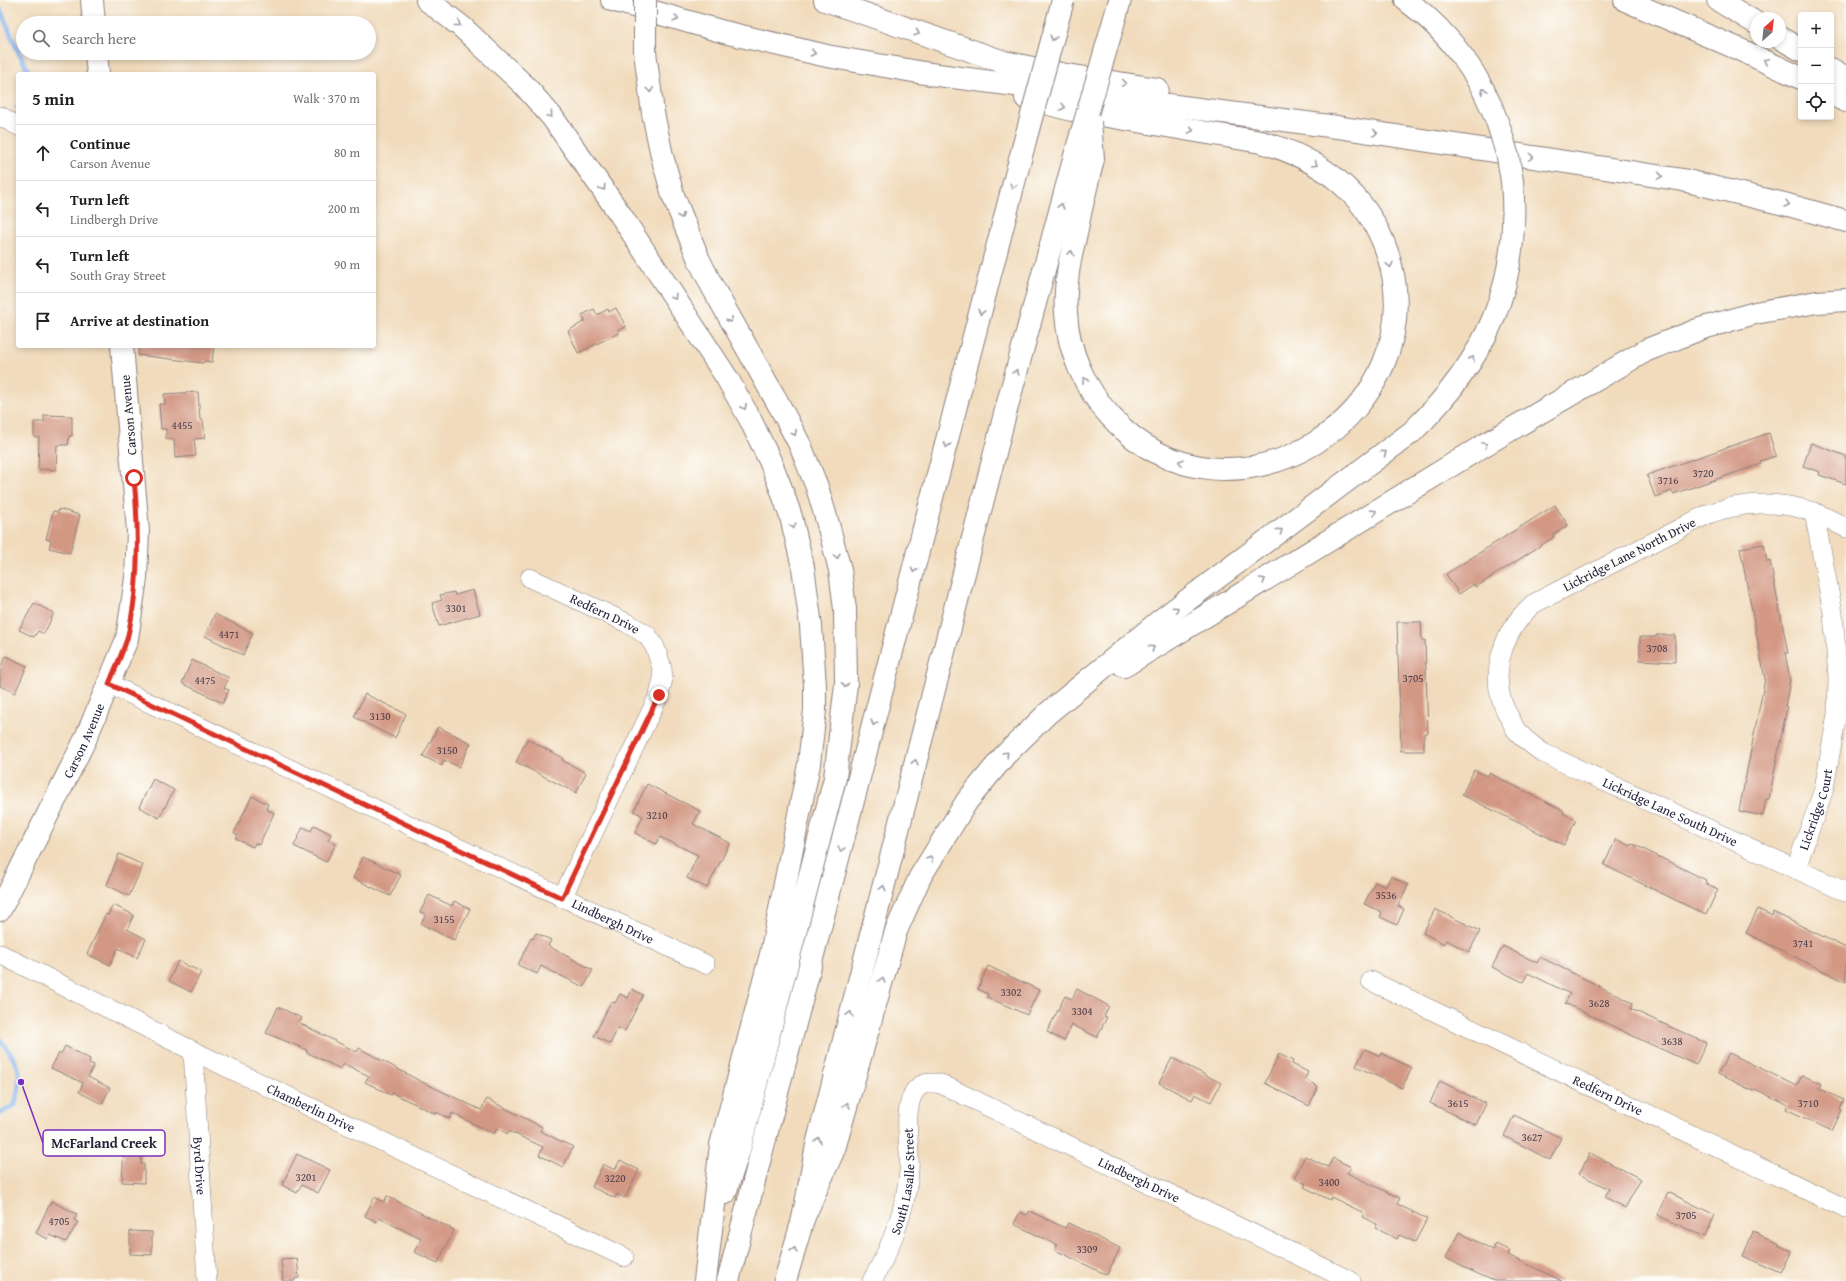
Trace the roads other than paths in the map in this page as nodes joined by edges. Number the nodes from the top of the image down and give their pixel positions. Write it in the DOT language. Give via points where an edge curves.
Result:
graph roads {
  1 [pos="92,0"];
  2 [pos="427,0"];
  3 [pos="612,0"];
  4 [pos="645,0"];
  5 [pos="825,0"];
  6 [pos="1063,0"];
  7 [pos="1120,0"];
  8 [pos="1406,0"];
  9 [pos="1625,0"];
  10 [pos="1718,0"];
  11 [pos="93,16"];
  12 [pos="1750,19"];
  13 [pos="1786,41"];
  14 [pos="1798,48"];
  15 [pos="97,60"];
  16 [pos="1834,71"];
  17 [pos="98,72"];
  18 [pos="930,74"];
  19 [pos="1798,77"];
  20 [pos="1846,78"];
  21 [pos="1834,95"];
  22 [pos="1846,101"];
  23 [pos="0,116"];
  24 [pos="16,125"];
  25 [pos="1337,127"];
  26 [pos="1084,157"];
  27 [pos="1846,221"];
  28 [pos="1846,300"];
  29 [pos="122,348"];
  30 [pos="1814,512"];
  31 [pos="1846,528"];
  32 [pos="530,578"];
  33 [pos="109,684"];
  34 [pos="1048,713"];
  35 [pos="1507,716"];
  36 [pos="1796,868"];
  37 [pos="1846,892"];
  38 [pos="562,898"];
  39 [pos="0,910"];
  40 [pos="0,954"];
  41 [pos="705,964"];
  42 [pos="1371,981"];
  43 [pos="193,1051"];
  44 [pos="926,1083"];
  45 [pos="1846,1209"];
  46 [pos="803,1219"];
  47 [pos="710,1244"];
  48 [pos="624,1257"];
  49 [pos="207,1281"];
  50 [pos="705,1281"];
  51 [pos="728,1281"];
  52 [pos="785,1281"];
  53 [pos="872,1281"];
  54 [pos="1351,1281"];
  1 -- 11 [label="main road"];
  2 -- 47 [label="main road, one-way" via="462,27 525,86 552,117 597,180 739,398 771,463 798,542 808,596 814,657 815,710 812,740 805,789 771,954 721,1145"];
  3 -- 18 [label="main road, one-way" via="775,45"];
  4 -- 47 [label="main road, one-way, bridge" via="645,52 652,113 673,195 712,286 800,445 828,524 840,570 845,609 846,684 835,778 739,1150"];
  5 -- 25 [label="main road, one-way" via="1004,62 1158,89"];
  6 -- 51 [label="main road, one-way, bridge"];
  7 -- 26 [label="main road, bridge" via="1089,108"];
  34 -- 8 [label="main road, one-way, bridge" via="1162,619 1406,436 1434,410 1468,366 1499,306 1512,250 1514,221 1512,181 1499,127 1485,92 1461,55 1432,22"];
  19 -- 9 [label="main road, one-way"];
  10 -- 12 [label="main road"];
  13 -- 14 [label="main road"];
  15 -- 17 [label="main road"];
  16 -- 20 [label="main road"];
  18 -- 25 [label="main road"];
  18 -- 26 [label="main road, one-way" via="1072,110 1261,142 1295,153 1338,179 1361,203 1380,234 1390,261 1395,297 1393,327 1385,358 1365,396 1348,417 1314,444 1289,458 1262,465 1234,468 1205,467 1178,461 1140,442 1118,424 1099,403 1078,366 1066,313 1068,269"];
  21 -- 22 [label="main road"];
  23 -- 24 [label="street"];
  25 -- 27 [label="main road, one-way" via="1683,180 1803,208"];
  46 -- 26 [label="main road, one-way" via="823,1121 1006,410"];
  34 -- 28 [label="main road, one-way" via="1492,440 1647,350 1700,329 1755,313 1817,302"];
  29 -- 33 [label="main road, Carson Avenue" via="138,532 136,578 128,632"];
  30 -- 31 [label="street, Lickridge Lane North Drive"];
  30 -- 35 [label="street, Lickridge Lane North Drive" via="1771,504 1724,509 1693,521 1533,604 1512,627 1500,656 1498,679"];
  30 -- 36 [label="street, Lickridge Court" via="1833,613 1838,677 1837,714 1824,789"];
  32 -- 38 [label="street, Redfern Drive" via="627,623 647,635 655,647 662,668 663,679 659,695"];
  33 -- 38 [label="street, Lindbergh Drive"];
  33 -- 39 [label="main road, Carson Avenue" via="85,740"];
  46 -- 34 [label="main road, one-way" via="834,1149 896,931 920,876 981,782"];
  35 -- 36 [label="street, Lickridge Lane South Drive" via="1524,739 1548,756"];
  36 -- 37 [label="street, Lickridge Lane South Drive"];
  38 -- 41 [label="street, Lindbergh Drive"];
  40 -- 43 [label="street, Chamberlin Drive"];
  42 -- 45 [label="street, Redfern Drive"];
  43 -- 48 [label="street, Chamberlin Drive"];
  43 -- 49 [label="street, Byrd Drive"];
  44 -- 53 [label="street, South Lasalle Street" via="915,1091 908,1112 910,1170 902,1211 890,1247"];
  44 -- 54 [label="street, Lindbergh Drive" via="941,1084"];
  52 -- 46 [label="main road, one-way"];
  47 -- 50 [label="main road"];
}
